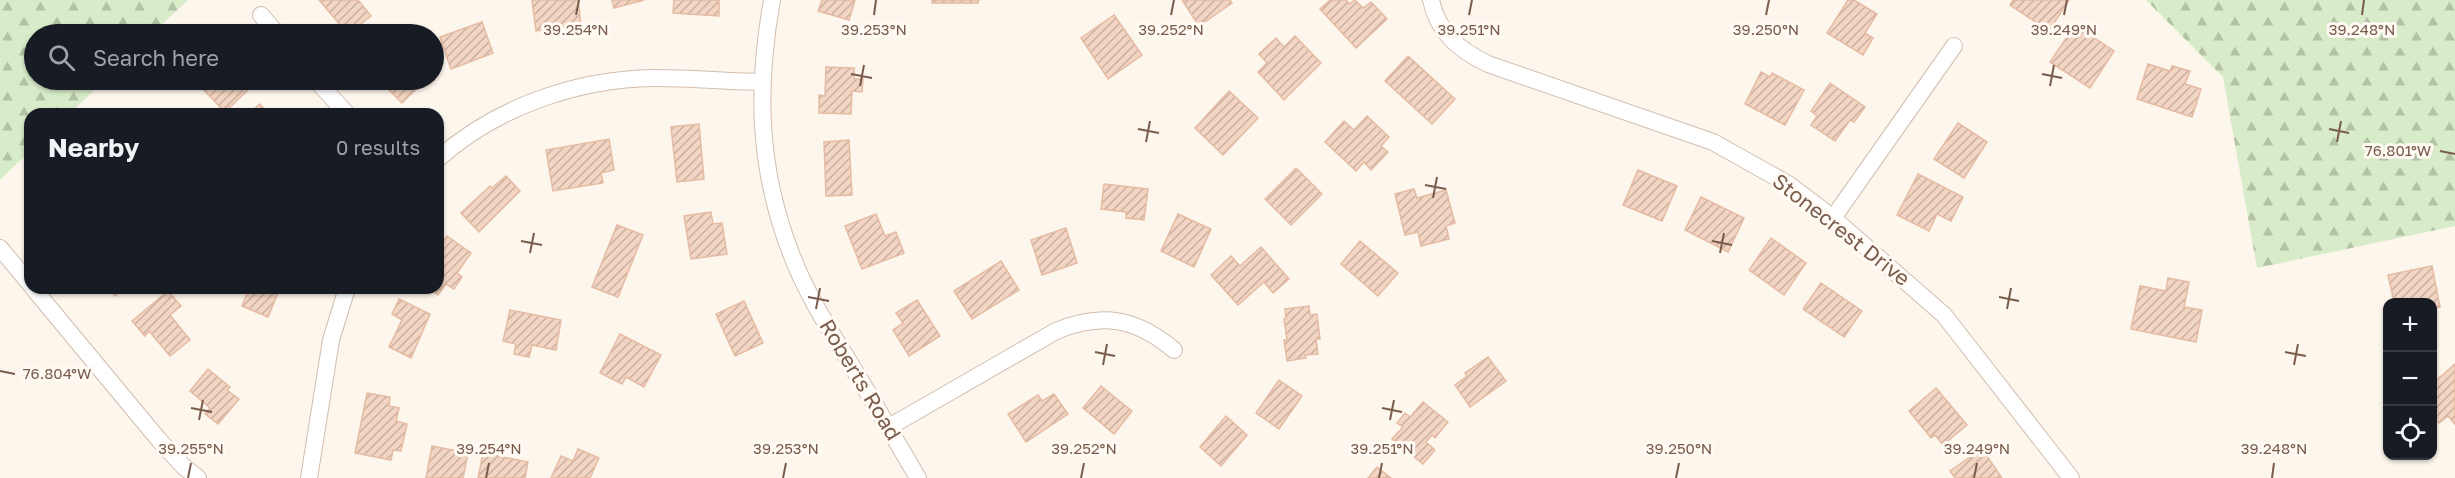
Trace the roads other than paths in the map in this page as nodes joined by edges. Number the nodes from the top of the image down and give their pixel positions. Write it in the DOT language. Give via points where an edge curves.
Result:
graph roads {
  1 [pos="772,0"];
  2 [pos="1431,0"];
  3 [pos="261,15"];
  4 [pos="269,24"];
  5 [pos="1954,46"];
  6 [pos="761,82"];
  7 [pos="325,90"];
  8 [pos="342,108"];
  9 [pos="444,155"];
  10 [pos="1833,218"];
  11 [pos="0,248"];
  12 [pos="24,277"];
  13 [pos="38,294"];
  14 [pos="345,294"];
  15 [pos="1174,350"];
  16 [pos="889,427"];
  17 [pos="198,478"];
  18 [pos="309,478"];
  19 [pos="918,478"];
  20 [pos="2071,478"];
  1 -- 6 [label="street, Roberts Road"];
  2 -- 10 [label="street, Stonecrest Drive" via="1438,22 1451,41 1469,55 1713,142 1788,184"];
  3 -- 4 [label="street"];
  5 -- 10 [label="street"];
  6 -- 9 [label="street" via="655,78 578,88 510,112"];
  6 -- 16 [label="street, Roberts Road" via="768,177 792,257 817,308"];
  7 -- 8 [label="street"];
  10 -- 20 [label="street, Stonecrest Drive" via="1944,315"];
  11 -- 12 [label="street"];
  13 -- 17 [label="street" via="159,440"];
  14 -- 18 [label="street" via="331,340"];
  15 -- 16 [label="street" via="1156,335 1126,322 1077,322"];
  16 -- 19 [label="street, Roberts Road"];
}
